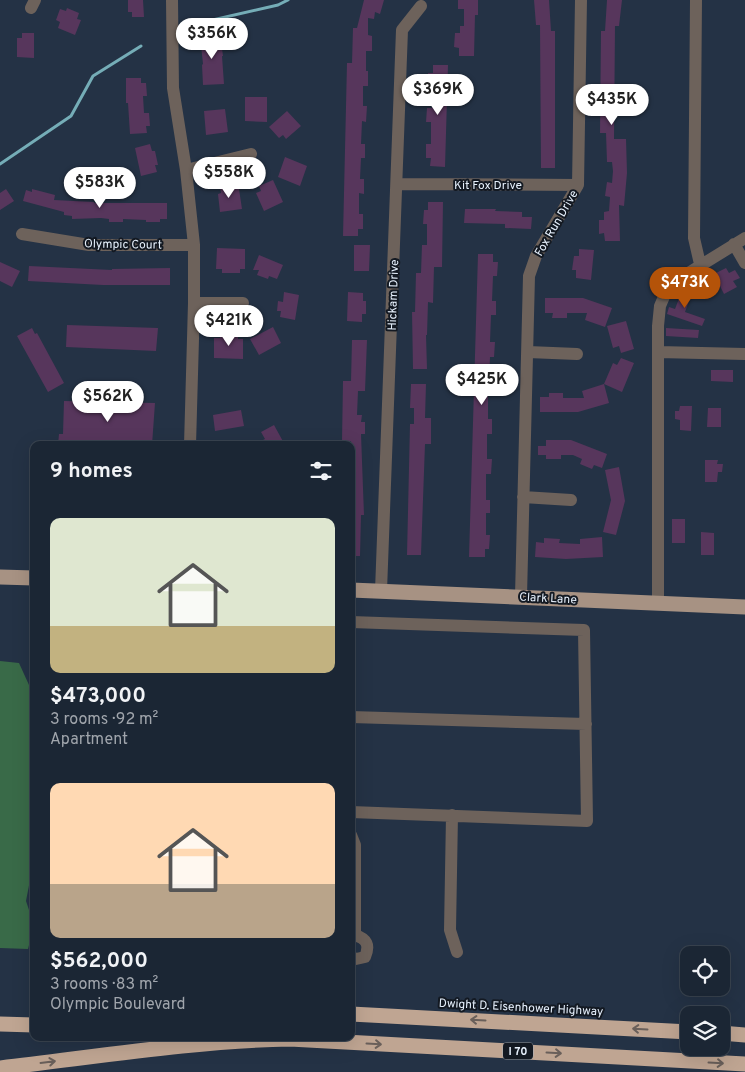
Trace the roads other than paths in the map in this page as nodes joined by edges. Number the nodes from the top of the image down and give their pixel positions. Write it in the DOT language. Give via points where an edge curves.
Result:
graph roads {
  1 [pos="172,0"];
  2 [pos="580,0"];
  3 [pos="696,0"];
  4 [pos="421,6"];
  5 [pos="251,154"];
  6 [pos="186,170"];
  7 [pos="398,184"];
  8 [pos="578,185"];
  9 [pos="22,234"];
  10 [pos="740,241"];
  11 [pos="194,245"];
  12 [pos="745,263"];
  13 [pos="700,264"];
  14 [pos="194,303"];
  15 [pos="243,303"];
  16 [pos="528,352"];
  17 [pos="658,352"];
  18 [pos="577,354"];
  19 [pos="745,354"];
  20 [pos="190,441"];
  21 [pos="523,498"];
  22 [pos="571,500"];
  23 [pos="0,577"];
  24 [pos="30,578"];
  25 [pos="355,590"];
  26 [pos="381,591"];
  27 [pos="521,596"];
  28 [pos="658,604"];
  29 [pos="745,607"];
  30 [pos="355,622"];
  31 [pos="355,717"];
  32 [pos="586,724"];
  33 [pos="355,812"];
  34 [pos="452,815"];
  35 [pos="355,936"];
  36 [pos="457,952"];
  37 [pos="355,959"];
  38 [pos="355,1014"];
  39 [pos="0,1024"];
  40 [pos="30,1025"];
  41 [pos="680,1032"];
  42 [pos="730,1034"];
  43 [pos="745,1035"];
  44 [pos="243,1041"];
  45 [pos="326,1041"];
  46 [pos="745,1064"];
  47 [pos="0,1068"];
  1 -- 6 [label="street" via="174,88"];
  2 -- 8 [label="street, Fox Run Drive"];
  3 -- 13 [label="street" via="694,238"];
  4 -- 7 [label="street, Hickam Drive" via="402,30"];
  5 -- 6 [label="street"];
  6 -- 11 [label="street"];
  7 -- 8 [label="street, Kit Fox Drive"];
  7 -- 26 [label="street, Hickam Drive"];
  8 -- 16 [label="street, Fox Run Drive" via="536,256 529,276"];
  9 -- 11 [label="street, Olympic Court" via="89,245"];
  10 -- 12 [label="street"];
  10 -- 13 [label="street"];
  11 -- 14 [label="street"];
  13 -- 17 [label="street" via="669,285 660,306"];
  14 -- 15 [label="street"];
  14 -- 20 [label="street"];
  16 -- 18 [label="street"];
  16 -- 21 [label="street, Fox Run Drive"];
  17 -- 19 [label="street"];
  17 -- 28 [label="street"];
  21 -- 22 [label="street"];
  21 -- 27 [label="street, Fox Run Drive"];
  23 -- 24 [label="main road"];
  25 -- 26 [label="main road, Clark Lane"];
  26 -- 27 [label="main road, Clark Lane"];
  27 -- 28 [label="main road, Clark Lane"];
  28 -- 29 [label="main road, Clark Lane"];
  30 -- 32 [label="street" via="584,630"];
  31 -- 32 [label="street"];
  32 -- 34 [label="street" via="587,820"];
  33 -- 34 [label="street"];
  34 -- 36 [label="street" via="450,930"];
  35 -- 37 [label="street" via="363,937 368,950 365,957"];
  41 -- 38 [label="highway, Dwight D. Eisenhower Highway, one-way"];
  39 -- 40 [label="highway"];
  42 -- 43 [label="highway"];
  47 -- 44 [label="highway, I 70, one-way"];
  45 -- 46 [label="highway, I 70, one-way"];
}
